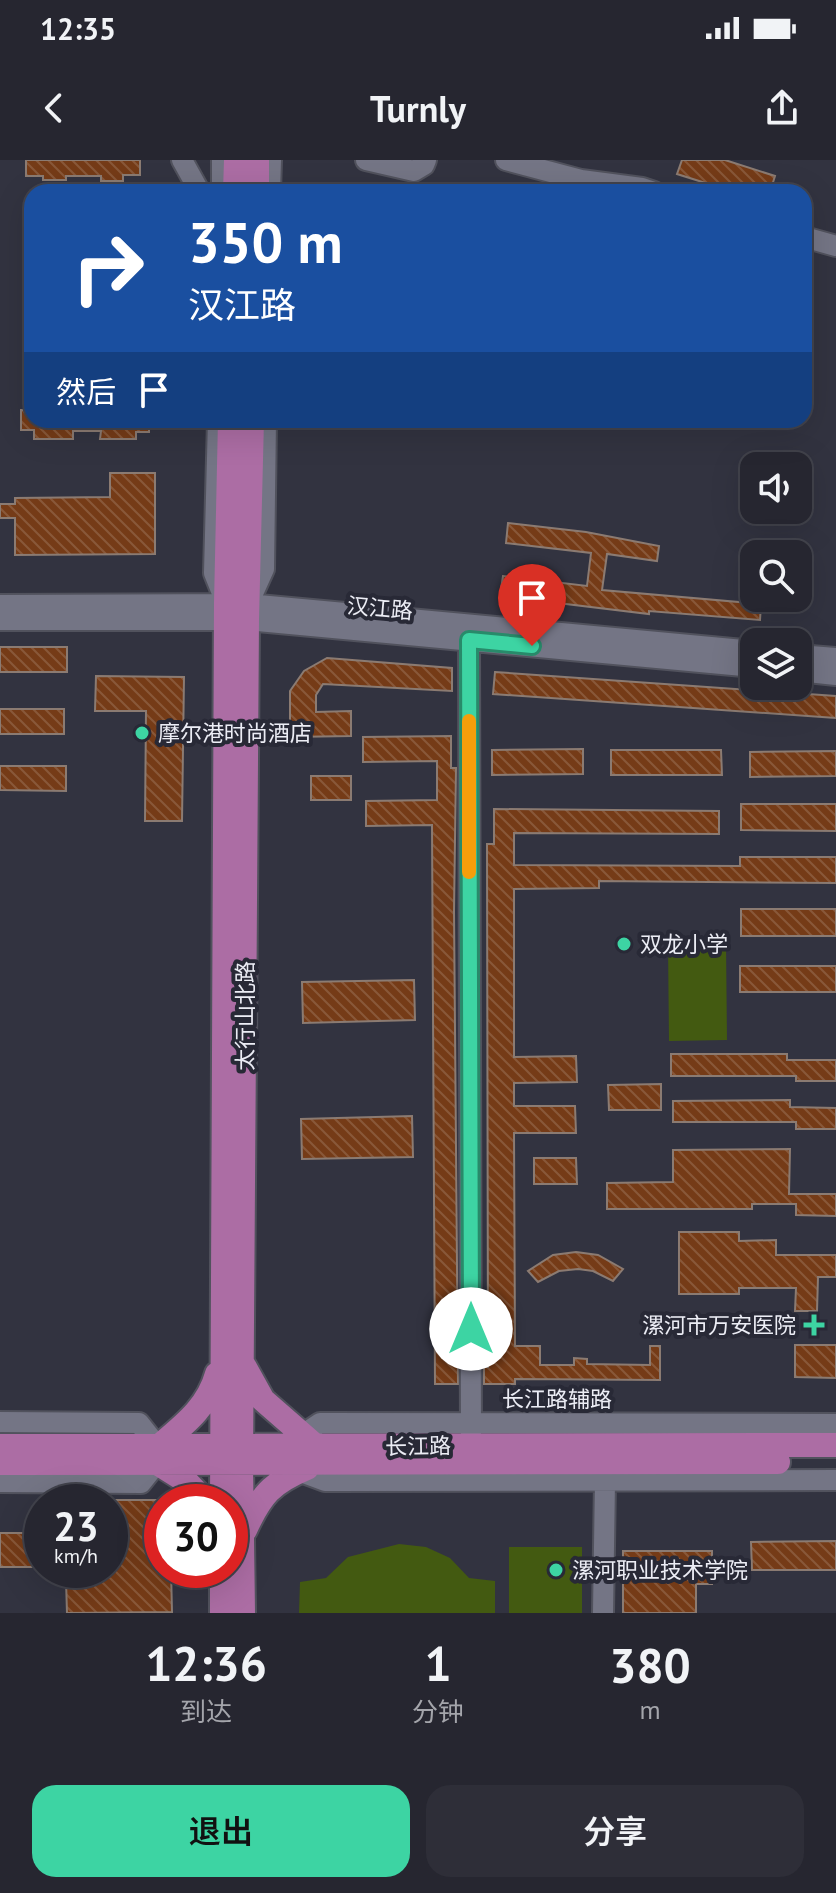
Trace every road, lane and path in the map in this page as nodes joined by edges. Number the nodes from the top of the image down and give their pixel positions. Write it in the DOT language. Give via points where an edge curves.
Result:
graph roads {
  1 [pos="182,160"];
  2 [pos="222,160"];
  3 [pos="236,160"];
  4 [pos="257,160"];
  5 [pos="271,160"];
  6 [pos="366,160"];
  7 [pos="426,160"];
  8 [pos="506,160"];
  9 [pos="193,184"];
  10 [pos="222,184"];
  11 [pos="235,184"];
  12 [pos="257,184"];
  13 [pos="270,184"];
  14 [pos="612,184"];
  15 [pos="812,239"];
  16 [pos="836,246"];
  17 [pos="218,428"];
  18 [pos="230,428"];
  19 [pos="251,428"];
  20 [pos="266,428"];
  21 [pos="0,605"];
  22 [pos="237,611"];
  23 [pos="0,620"];
  24 [pos="469,640"];
  25 [pos="740,650"];
  26 [pos="812,656"];
  27 [pos="836,658"];
  28 [pos="740,666"];
  29 [pos="812,672"];
  30 [pos="836,675"];
  31 [pos="232,1362"];
  32 [pos="0,1422"];
  33 [pos="836,1424"];
  34 [pos="471,1434"];
  35 [pos="836,1445"];
  36 [pos="0,1446"];
  37 [pos="158,1455"];
  38 [pos="301,1455"];
  39 [pos="231,1456"];
  40 [pos="836,1462"];
  41 [pos="0,1463"];
  42 [pos="605,1480"];
  43 [pos="836,1480"];
  44 [pos="0,1482"];
  45 [pos="189,1484"];
  46 [pos="226,1484"];
  47 [pos="235,1484"];
  48 [pos="248,1522"];
  49 [pos="222,1588"];
  50 [pos="243,1588"];
  51 [pos="222,1613"];
  52 [pos="243,1613"];
  53 [pos="603,1613"];
  1 -- 9 [label="street"];
  2 -- 10 [label="street"];
  3 -- 11 [label="main road"];
  4 -- 12 [label="main road"];
  5 -- 13 [label="street"];
  6 -- 7 [label="street" via="414,171"];
  8 -- 14 [label="street"];
  15 -- 16 [label="street"];
  17 -- 22 [label="street" via="214,573"];
  18 -- 22 [label="main road, 太行山北路"];
  19 -- 22 [label="main road, 太行山北路"];
  20 -- 22 [label="street" via="264,569"];
  21 -- 22 [label="street, 汉江路"];
  22 -- 23 [label="street, 汉江路"];
  22 -- 24 [label="street, 汉江路"];
  22 -- 25 [label="street, 汉江路"];
  22 -- 31 [label="main road, 太行山北路"];
  24 -- 28 [label="street, 汉江路"];
  24 -- 34 [label="street"];
  26 -- 27 [label="street"];
  29 -- 30 [label="street"];
  31 -- 37 [label="main road" via="193,1418"];
  31 -- 38 [label="main road"];
  31 -- 39 [label="main road, 太行山北路"];
  32 -- 37 [label="street" via="139,1423"];
  33 -- 34 [label="street, 长江路辅路"];
  34 -- 35 [label="main road, 长江路"];
  34 -- 38 [label="main road, 长江路"];
  36 -- 37 [label="main road, 长江路"];
  37 -- 39 [label="main road, 长江路"];
  37 -- 41 [label="main road, 长江路"];
  37 -- 44 [label="street" via="141,1483"];
  37 -- 45 [label="main road"];
  38 -- 39 [label="main road, 长江路"];
  38 -- 40 [label="main road, 长江路"];
  38 -- 42 [label="street" via="325,1481"];
  38 -- 48 [label="main road" via="258,1500"];
  39 -- 46 [label="main road, 太行山北路"];
  39 -- 47 [label="main road, 太行山北路"];
  42 -- 43 [label="street"];
  42 -- 53 [label="street"];
  49 -- 51 [label="main road"];
  50 -- 52 [label="main road, 太行山北路"];
}
